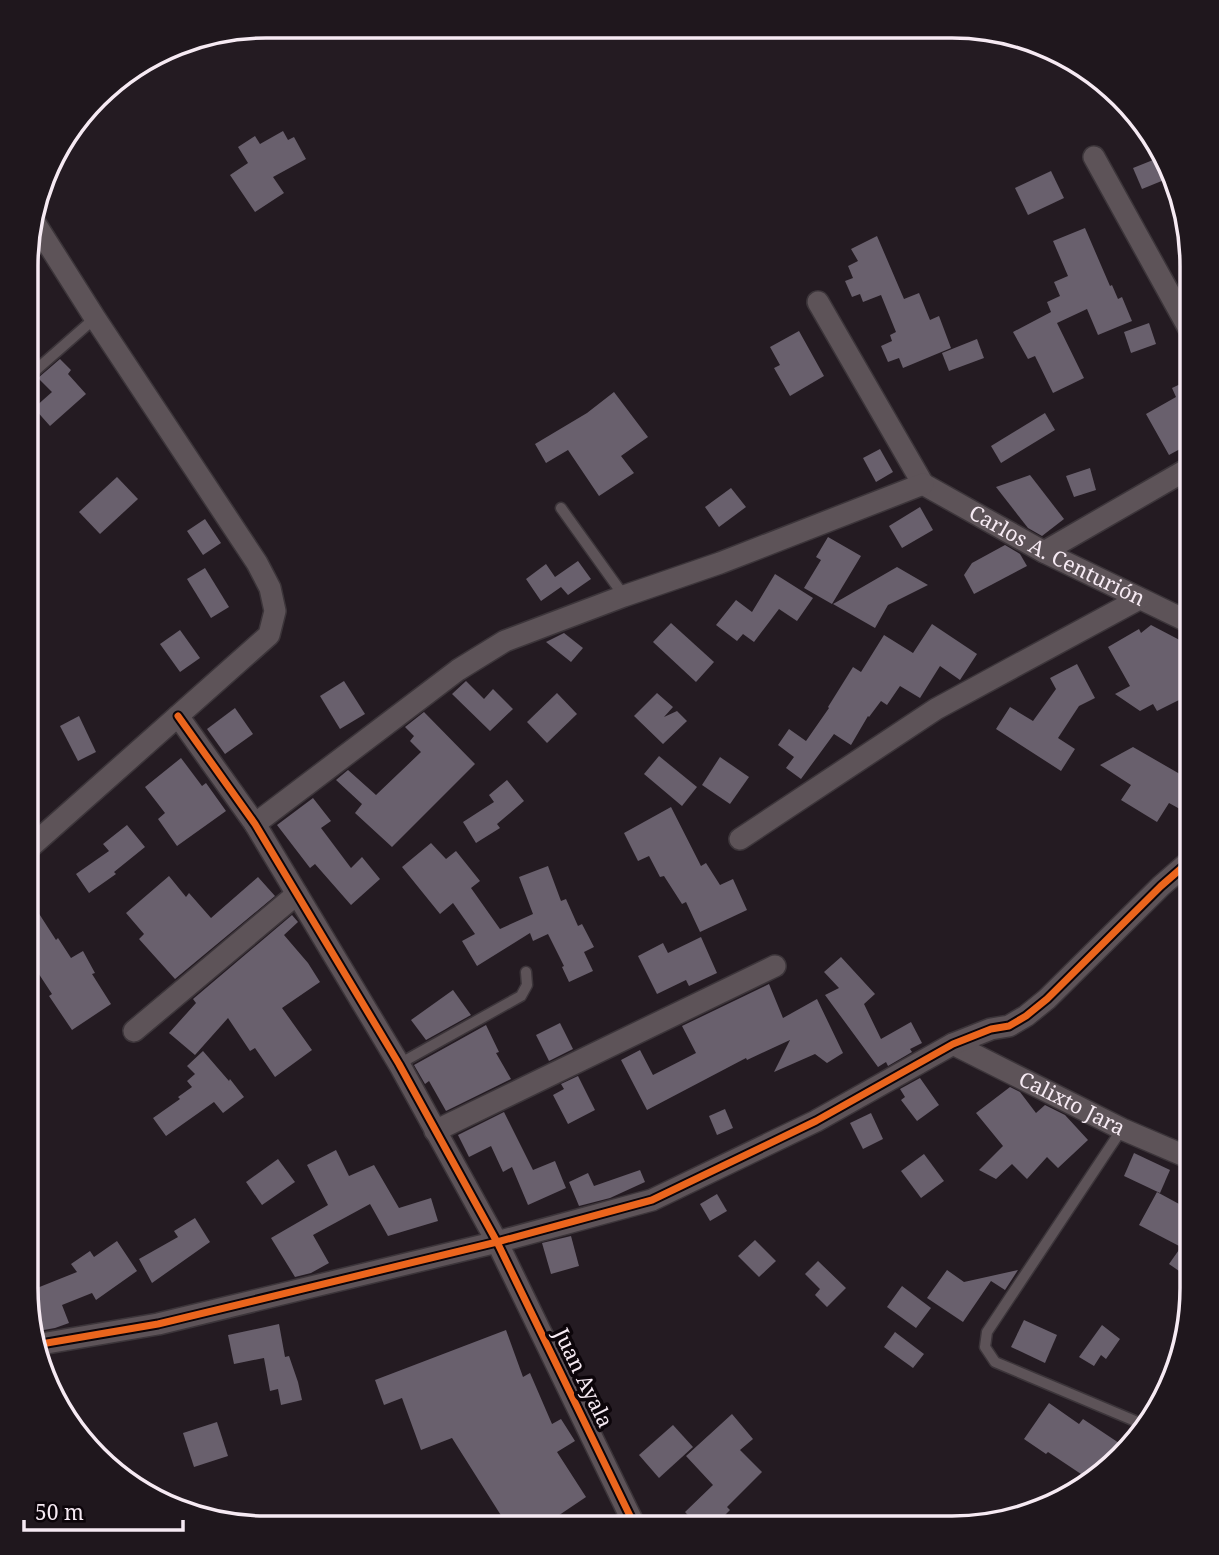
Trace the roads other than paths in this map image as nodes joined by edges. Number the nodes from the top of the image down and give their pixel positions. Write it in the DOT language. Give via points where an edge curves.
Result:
graph roads {
  1 [pos="1094,157"];
  2 [pos="41,233"];
  3 [pos="818,302"];
  4 [pos="1180,312"];
  5 [pos="94,318"];
  6 [pos="38,368"];
  7 [pos="1180,474"];
  8 [pos="923,484"];
  9 [pos="561,508"];
  10 [pos="1044,552"];
  11 [pos="624,596"];
  12 [pos="1139,599"];
  13 [pos="1180,618"];
  14 [pos="178,716"];
  15 [pos="255,824"];
  16 [pos="740,839"];
  17 [pos="38,840"];
  18 [pos="1180,869"];
  19 [pos="298,894"];
  20 [pos="775,966"];
  21 [pos="526,972"];
  22 [pos="134,1031"];
  23 [pos="953,1044"];
  24 [pos="399,1064"];
  25 [pos="1122,1129"];
  26 [pos="435,1131"];
  27 [pos="1180,1154"];
  28 [pos="497,1242"];
  29 [pos="45,1343"];
  30 [pos="1137,1422"];
  31 [pos="631,1516"];
  1 -- 4 [label="street"];
  2 -- 5 [label="street"];
  3 -- 8 [label="street"];
  5 -- 6 [label="lane"];
  5 -- 14 [label="street" via="257,563 275,611 269,635"];
  7 -- 10 [label="street"];
  8 -- 10 [label="street, Carlos A. Centurión"];
  8 -- 11 [label="street"];
  9 -- 11 [label="lane"];
  10 -- 12 [label="street, Carlos A. Centurión"];
  11 -- 15 [label="street" via="505,641 458,670"];
  12 -- 13 [label="street, Carlos A. Centurión"];
  12 -- 16 [label="street" via="936,709"];
  14 -- 15 [label="street, Juan Ayala"];
  14 -- 17 [label="street"];
  15 -- 19 [label="street, Juan Ayala"];
  18 -- 23 [label="street" via="1026,1016"];
  19 -- 22 [label="street"];
  19 -- 24 [label="street, Juan Ayala"];
  20 -- 26 [label="street"];
  21 -- 24 [label="lane" via="527,985 521,996"];
  23 -- 25 [label="street, Calixto Jara"];
  23 -- 28 [label="street" via="816,1121 652,1200"];
  24 -- 26 [label="street, Juan Ayala"];
  25 -- 27 [label="street, Calixto Jara"];
  25 -- 30 [label="lane" via="987,1332 985,1348 995,1362"];
  26 -- 28 [label="street, Juan Ayala"];
  28 -- 29 [label="street" via="158,1324"];
  28 -- 31 [label="street, Juan Ayala"];
}
